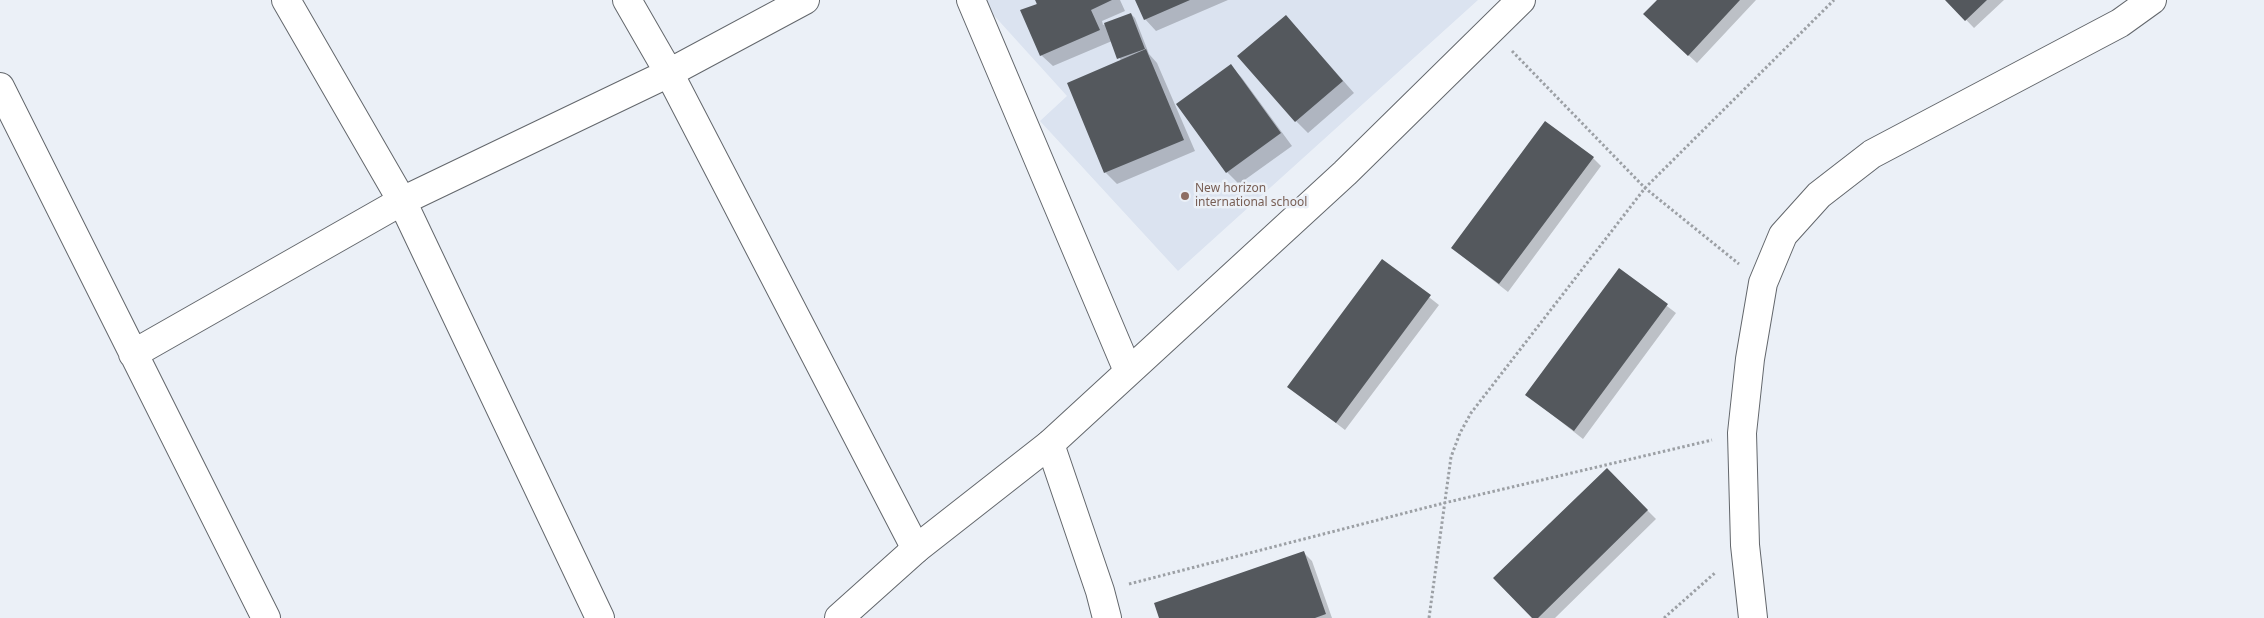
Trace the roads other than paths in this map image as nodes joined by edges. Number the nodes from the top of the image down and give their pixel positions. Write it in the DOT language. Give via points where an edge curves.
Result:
graph roads {
  1 [pos="286,0"];
  2 [pos="627,0"];
  3 [pos="805,0"];
  4 [pos="971,0"];
  5 [pos="1521,0"];
  6 [pos="2152,0"];
  7 [pos="668,73"];
  8 [pos="0,87"];
  9 [pos="402,202"];
  10 [pos="133,354"];
  11 [pos="1128,371"];
  12 [pos="1050,444"];
  13 [pos="916,549"];
  14 [pos="266,618"];
  15 [pos="600,618"];
  16 [pos="839,618"];
  17 [pos="1107,618"];
  18 [pos="1753,618"];
  1 -- 9 [label="street"];
  2 -- 7 [label="street"];
  3 -- 7 [label="street"];
  4 -- 11 [label="street"];
  5 -- 11 [label="street" via="1345,173"];
  6 -- 18 [label="street" via="2120,23 1872,154 1819,195 1783,235 1763,283 1742,432 1745,545"];
  7 -- 9 [label="street"];
  7 -- 13 [label="street"];
  8 -- 10 [label="street"];
  9 -- 10 [label="street"];
  9 -- 15 [label="street"];
  10 -- 14 [label="street"];
  11 -- 12 [label="street"];
  12 -- 13 [label="street"];
  12 -- 17 [label="street"];
  13 -- 16 [label="street"];
}
